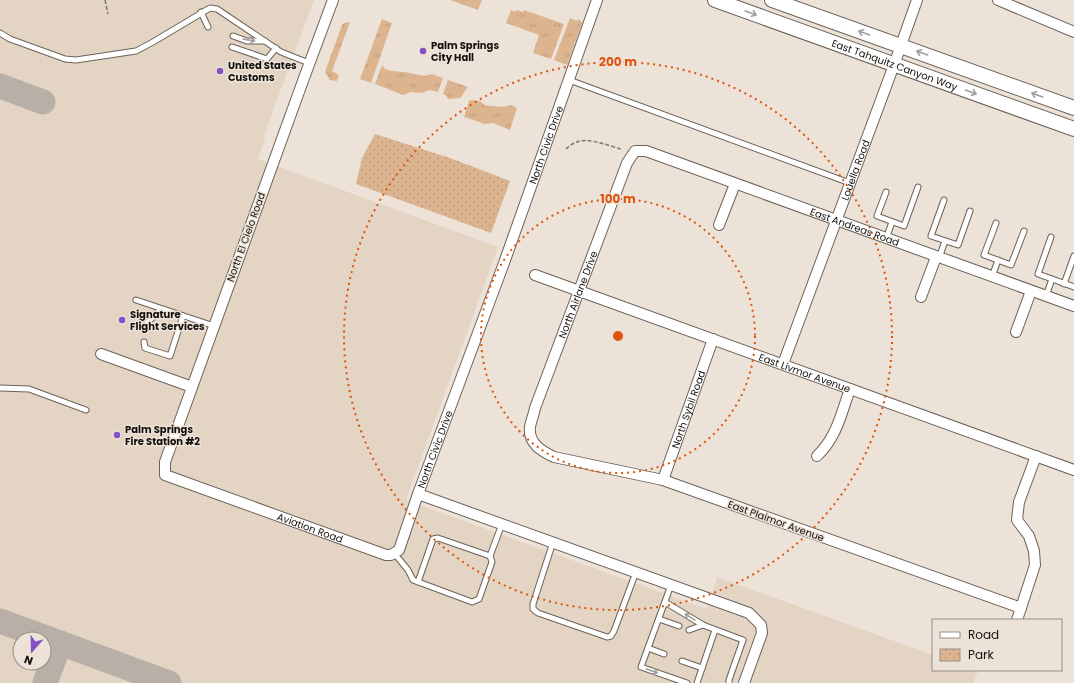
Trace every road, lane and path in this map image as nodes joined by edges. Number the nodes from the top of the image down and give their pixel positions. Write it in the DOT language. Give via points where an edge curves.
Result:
graph roads {
  1 [pos="105,0"];
  2 [pos="333,0"];
  3 [pos="598,0"];
  4 [pos="715,0"];
  5 [pos="772,0"];
  6 [pos="917,0"];
  7 [pos="1000,0"];
  8 [pos="201,12"];
  9 [pos="108,14"];
  10 [pos="208,27"];
  11 [pos="1074,32"];
  12 [pos="0,33"];
  13 [pos="233,36"];
  14 [pos="266,41"];
  15 [pos="901,46"];
  16 [pos="232,47"];
  17 [pos="276,48"];
  18 [pos="309,63"];
  19 [pos="894,65"];
  20 [pos="569,80"];
  21 [pos="1074,108"];
  22 [pos="1074,129"];
  23 [pos="566,148"];
  24 [pos="621,149"];
  25 [pos="635,151"];
  26 [pos="850,183"];
  27 [pos="735,184"];
  28 [pos="918,187"];
  29 [pos="886,192"];
  30 [pos="944,200"];
  31 [pos="970,211"];
  32 [pos="836,221"];
  33 [pos="892,222"];
  34 [pos="996,223"];
  35 [pos="719,225"];
  36 [pos="1024,232"];
  37 [pos="1051,237"];
  38 [pos="886,239"];
  39 [pos="945,241"];
  40 [pos="1074,256"];
  41 [pos="937,257"];
  42 [pos="998,260"];
  43 [pos="535,275"];
  44 [pos="992,277"];
  45 [pos="1052,279"];
  46 [pos="1064,284"];
  47 [pos="1074,287"];
  48 [pos="579,290"];
  49 [pos="1031,291"];
  50 [pos="1046,296"];
  51 [pos="921,297"];
  52 [pos="136,300"];
  53 [pos="1074,306"];
  54 [pos="162,309"];
  55 [pos="183,316"];
  56 [pos="214,326"];
  57 [pos="145,330"];
  58 [pos="1016,332"];
  59 [pos="713,339"];
  60 [pos="144,342"];
  61 [pos="101,354"];
  62 [pos="783,364"];
  63 [pos="192,387"];
  64 [pos="0,388"];
  65 [pos="850,389"];
  66 [pos="86,410"];
  67 [pos="532,440"];
  68 [pos="817,456"];
  69 [pos="1036,456"];
  70 [pos="1074,470"];
  71 [pos="165,475"];
  72 [pos="663,480"];
  73 [pos="418,494"];
  74 [pos="502,524"];
  75 [pos="553,542"];
  76 [pos="394,553"];
  77 [pos="490,556"];
  78 [pos="636,572"];
  79 [pos="418,582"];
  80 [pos="671,584"];
  81 [pos="665,602"];
  82 [pos="1021,608"];
  83 [pos="659,618"];
  84 [pos="1017,619"];
  85 [pos="703,625"];
  86 [pos="679,626"];
  87 [pos="689,630"];
  88 [pos="715,630"];
  89 [pos="648,648"];
  90 [pos="664,654"];
  91 [pos="682,661"];
  92 [pos="702,668"];
  93 [pos="687,683"];
  94 [pos="697,683"];
  95 [pos="729,683"];
  96 [pos="744,683"];
  1 -- 9 [label="path"];
  2 -- 18 [label="street, North El Cielo Road"];
  3 -- 20 [label="street, North Civic Drive"];
  4 -- 19 [label="main road, East Tahquitz Canyon Way, one-way"];
  15 -- 5 [label="main road, East Tahquitz Canyon Way, one-way"];
  6 -- 15 [label="street, Louella Road"];
  7 -- 11 [label="street"];
  8 -- 10 [label="lane"];
  8 -- 12 [label="lane" via="136,51 76,60 65,60"];
  8 -- 14 [label="lane" via="210,8 217,9"];
  13 -- 14 [label="lane, one-way" via="247,41"];
  14 -- 17 [label="lane"];
  15 -- 19 [label="street, Louella Road"];
  21 -- 15 [label="main road, East Tahquitz Canyon Way, one-way"];
  16 -- 17 [label="lane" via="267,59"];
  17 -- 18 [label="lane"];
  18 -- 56 [label="street, North El Cielo Road"];
  19 -- 22 [label="main road, East Tahquitz Canyon Way, one-way"];
  19 -- 26 [label="street, Louella Road"];
  20 -- 26 [label="lane"];
  20 -- 73 [label="street, North Civic Drive"];
  23 -- 24 [label="path" via="583,140"];
  25 -- 27 [label="street, East Andreas Road" via="646,151"];
  25 -- 48 [label="street, North Airlane Drive" via="627,163"];
  26 -- 32 [label="street, Louella Road"];
  27 -- 32 [label="street, East Andreas Road"];
  27 -- 35 [label="street"];
  28 -- 33 [label="lane" via="904,226"];
  29 -- 33 [label="lane" via="877,216"];
  30 -- 39 [label="lane" via="931,236"];
  31 -- 39 [label="lane" via="958,245"];
  32 -- 38 [label="street, East Andreas Road"];
  32 -- 62 [label="street, Louella Road"];
  33 -- 38 [label="lane"];
  34 -- 42 [label="lane" via="984,255"];
  36 -- 42 [label="lane" via="1011,265"];
  37 -- 45 [label="lane" via="1038,274"];
  38 -- 41 [label="street, East Andreas Road"];
  39 -- 41 [label="lane"];
  40 -- 46 [label="lane"];
  41 -- 44 [label="street, East Andreas Road"];
  41 -- 51 [label="street"];
  42 -- 44 [label="lane"];
  43 -- 48 [label="street, East Livmor Avenue"];
  44 -- 49 [label="street, East Andreas Road"];
  45 -- 46 [label="lane"];
  45 -- 50 [label="lane"];
  46 -- 47 [label="lane"];
  48 -- 59 [label="street, East Livmor Avenue"];
  48 -- 67 [label="street, North Airlane Drive" via="535,408 530,427"];
  49 -- 50 [label="street, East Andreas Road"];
  49 -- 58 [label="street"];
  50 -- 53 [label="street, East Andreas Road"];
  52 -- 54 [label="lane"];
  54 -- 55 [label="lane"];
  54 -- 57 [label="lane" via="147,323"];
  55 -- 56 [label="lane"];
  55 -- 60 [label="lane" via="170,356 145,348"];
  56 -- 63 [label="street, North El Cielo Road"];
  59 -- 62 [label="street, East Livmor Avenue"];
  59 -- 72 [label="street, North Sybil Road"];
  61 -- 63 [label="street"];
  62 -- 65 [label="street, East Livmor Avenue"];
  63 -- 71 [label="street, North El Cielo Road" via="165,462"];
  64 -- 66 [label="lane" via="29,389"];
  65 -- 68 [label="street" via="834,435 827,447"];
  65 -- 69 [label="street, East Livmor Avenue"];
  67 -- 72 [label="street, East Plaimor Avenue" via="541,451 554,456"];
  69 -- 70 [label="street, East Livmor Avenue"];
  69 -- 82 [label="street" via="1019,502 1017,520 1029,536 1035,565"];
  71 -- 76 [label="street, Aviation Road" via="386,555"];
  72 -- 82 [label="street, East Plaimor Avenue"];
  73 -- 74 [label="street, North Civic Drive"];
  73 -- 76 [label="street" via="399,550"];
  74 -- 75 [label="street, North Civic Drive"];
  74 -- 77 [label="lane"];
  75 -- 78 [label="street, North Civic Drive"];
  75 -- 78 [label="lane" via="533,604 533,609 545,615 607,637 611,636"];
  76 -- 79 [label="lane" via="413,580"];
  77 -- 79 [label="lane" via="438,538 433,539"];
  77 -- 79 [label="lane" via="492,562 479,599 472,602"];
  78 -- 80 [label="street, North Civic Drive"];
  80 -- 81 [label="lane"];
  80 -- 96 [label="street, North Civic Drive" via="749,613 761,625 762,633"];
  81 -- 83 [label="lane"];
  85 -- 81 [label="lane, one-way"];
  82 -- 84 [label="street"];
  83 -- 86 [label="lane"];
  83 -- 89 [label="lane"];
  85 -- 87 [label="lane"];
  85 -- 88 [label="lane"];
  88 -- 92 [label="lane"];
  88 -- 95 [label="lane" via="743,640"];
  89 -- 90 [label="lane"];
  89 -- 93 [label="lane, one-way" via="641,667"];
  91 -- 92 [label="lane"];
  92 -- 94 [label="lane"];
}
